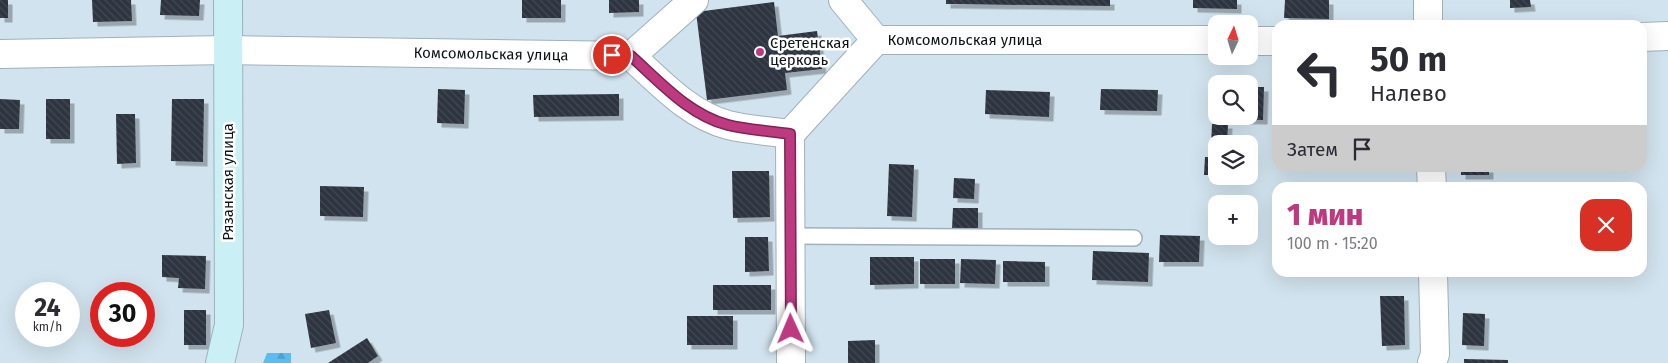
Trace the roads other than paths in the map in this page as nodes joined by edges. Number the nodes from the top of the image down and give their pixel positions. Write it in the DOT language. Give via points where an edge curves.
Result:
graph roads {
  1 [pos="228,0"];
  2 [pos="694,0"];
  3 [pos="843,0"];
  4 [pos="1428,0"];
  5 [pos="1428,20"];
  6 [pos="1668,36"];
  7 [pos="1647,37"];
  8 [pos="876,40"];
  9 [pos="1208,40"];
  10 [pos="1258,40"];
  11 [pos="1272,41"];
  12 [pos="227,50"];
  13 [pos="0,54"];
  14 [pos="631,56"];
  15 [pos="790,134"];
  16 [pos="790,236"];
  17 [pos="1134,238"];
  18 [pos="1433,277"];
  19 [pos="220,363"];
  20 [pos="791,363"];
  21 [pos="1432,363"];
  1 -- 12 [label="street, Рязанская улица"];
  2 -- 14 [label="street"];
  3 -- 8 [label="street"];
  4 -- 5 [label="street"];
  6 -- 7 [label="street"];
  8 -- 9 [label="street, Комсомольская улица"];
  8 -- 15 [label="street, Комсомольская улица"];
  10 -- 11 [label="street"];
  12 -- 13 [label="street, Комсомольская улица"];
  12 -- 14 [label="street, Комсомольская улица"];
  12 -- 19 [label="street, Рязанская улица" via="229,325"];
  14 -- 15 [label="street" via="688,106 710,118 728,125"];
  15 -- 16 [label="street"];
  16 -- 17 [label="lane"];
  16 -- 20 [label="street"];
  18 -- 21 [label="street" via="1435,354"];
}
